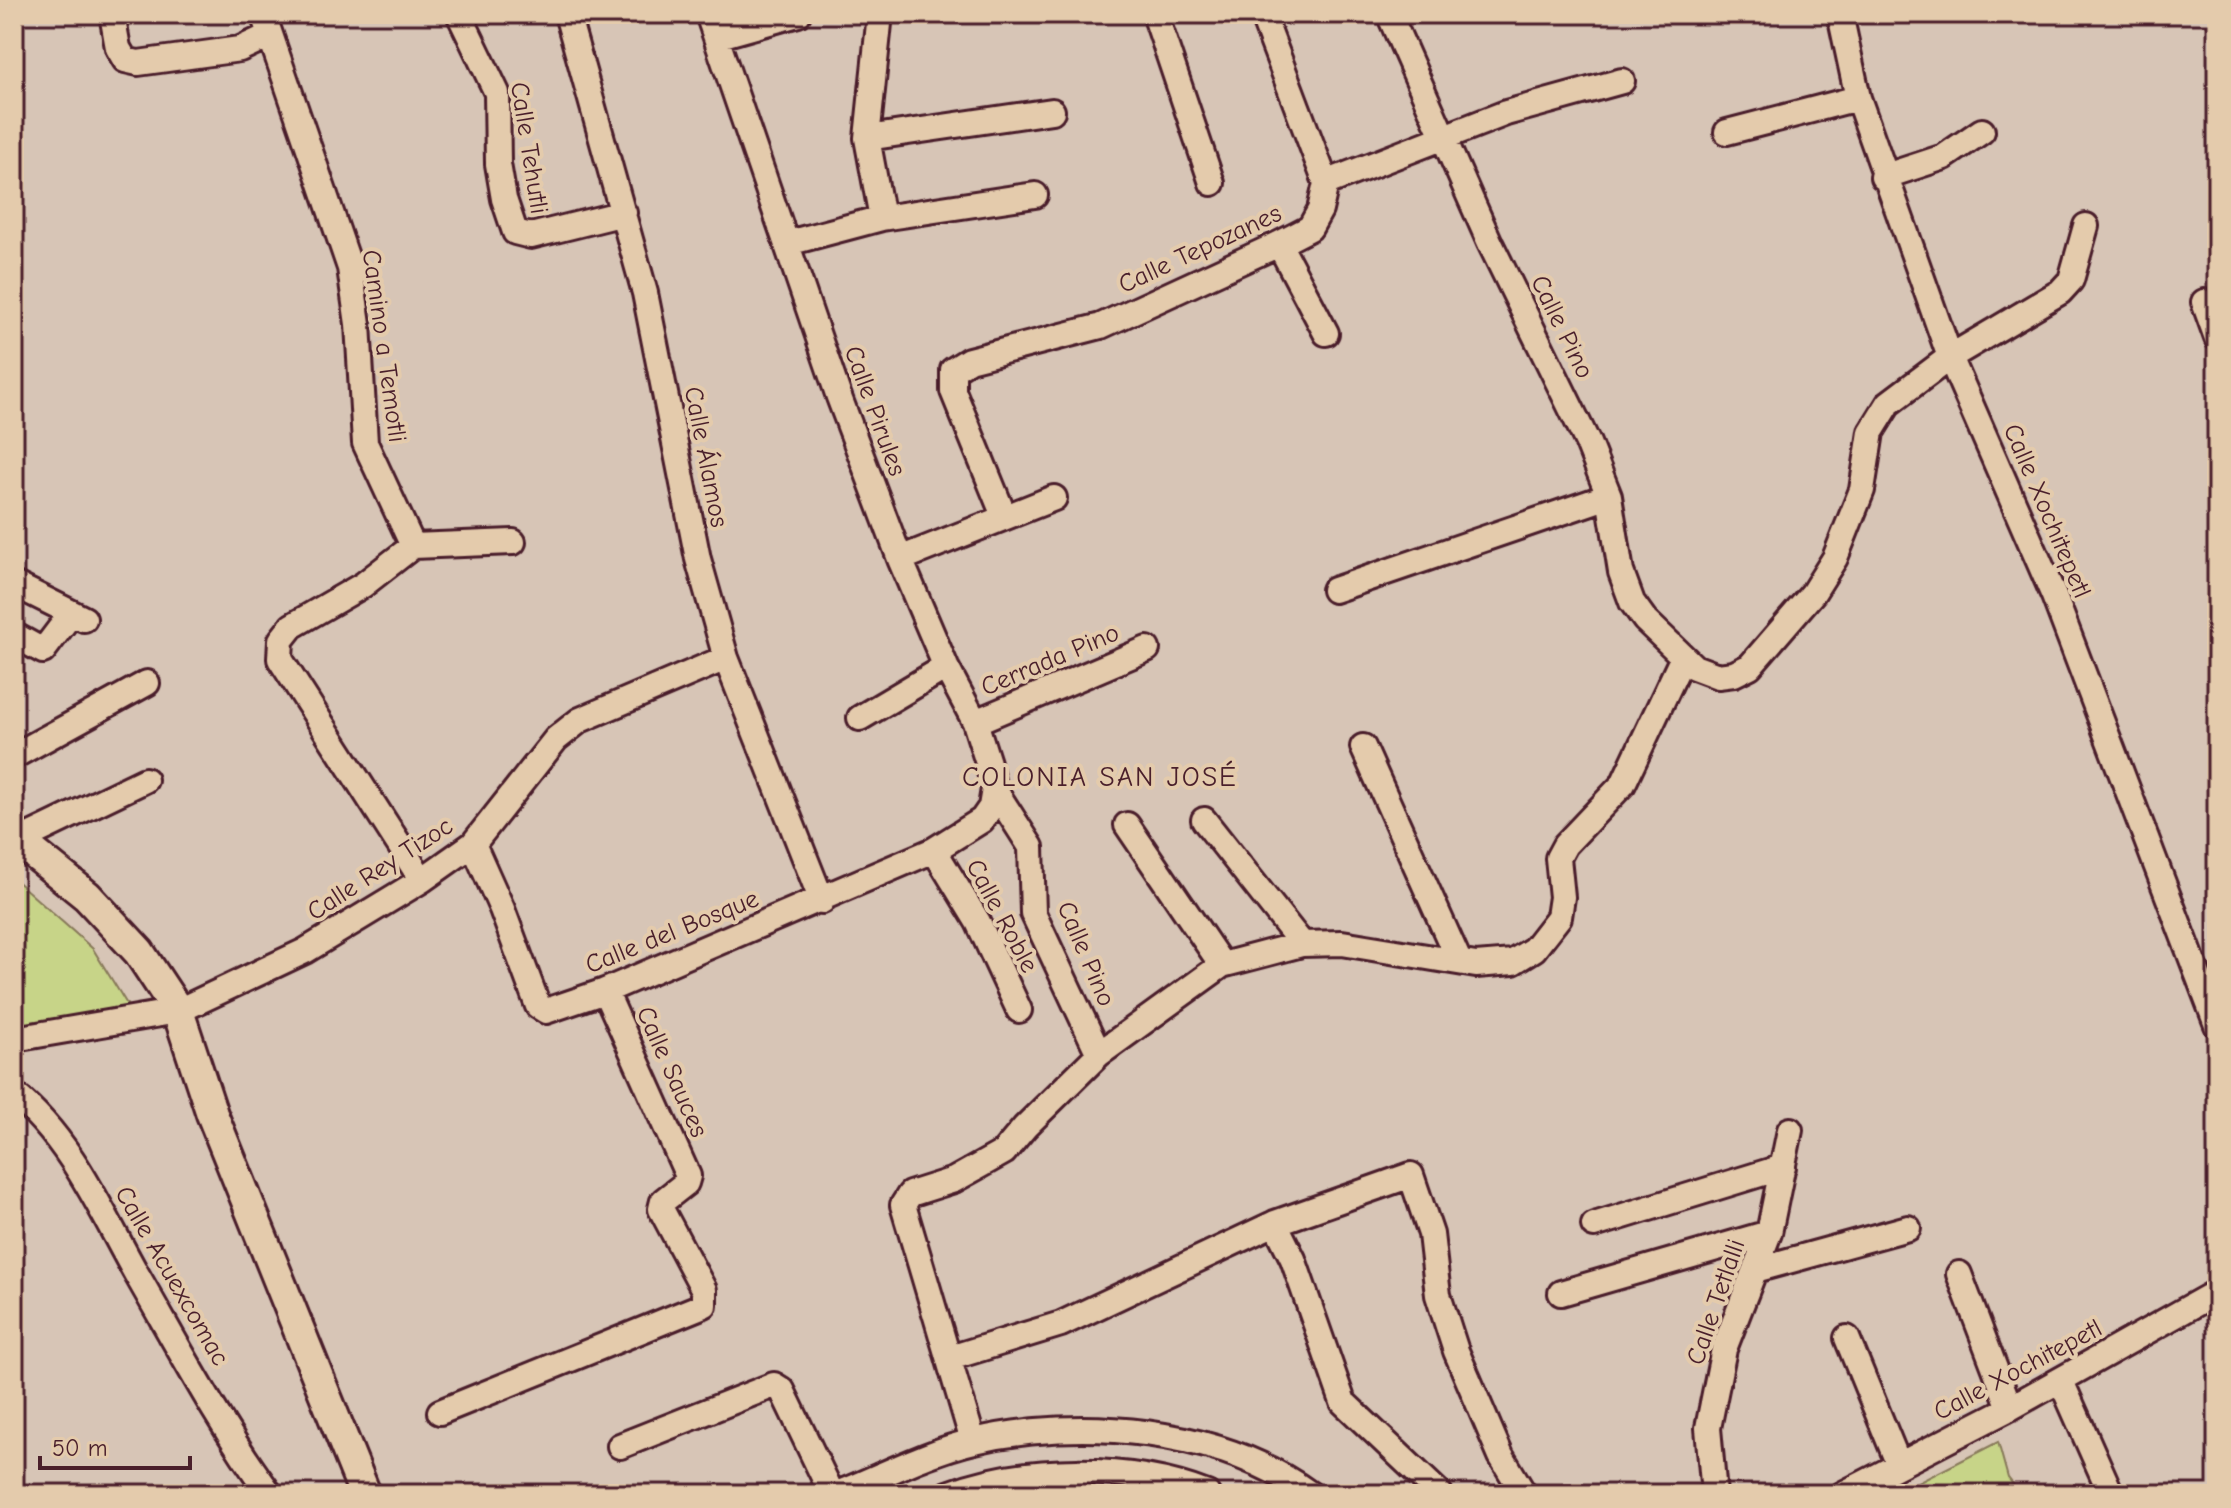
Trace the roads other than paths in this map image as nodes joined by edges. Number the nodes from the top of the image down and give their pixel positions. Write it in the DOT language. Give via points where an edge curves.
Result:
graph roads {
  1 [pos="112,14"];
  2 [pos="459,14"];
  3 [pos="567,14"];
  4 [pos="708,14"];
  5 [pos="798,14"];
  6 [pos="880,14"];
  7 [pos="1155,14"];
  8 [pos="1262,14"];
  9 [pos="1389,14"];
  10 [pos="1840,14"];
  11 [pos="266,24"];
  12 [pos="716,37"];
  13 [pos="1622,81"];
  14 [pos="1858,98"];
  15 [pos="1052,111"];
  16 [pos="1982,131"];
  17 [pos="1727,132"];
  18 [pos="867,138"];
  19 [pos="1443,138"];
  20 [pos="1883,177"];
  21 [pos="1212,183"];
  22 [pos="1326,183"];
  23 [pos="1035,195"];
  24 [pos="624,213"];
  25 [pos="882,218"];
  26 [pos="2086,226"];
  27 [pos="788,243"];
  28 [pos="1279,244"];
  29 [pos="2204,302"];
  30 [pos="1326,333"];
  31 [pos="2217,338"];
  32 [pos="1950,357"];
  33 [pos="1609,496"];
  34 [pos="1054,498"];
  35 [pos="1004,516"];
  36 [pos="513,542"];
  37 [pos="413,546"];
  38 [pos="900,559"];
  39 [pos="14,584"];
  40 [pos="1334,590"];
  41 [pos="14,635"];
  42 [pos="1147,649"];
  43 [pos="726,658"];
  44 [pos="1682,659"];
  45 [pos="946,667"];
  46 [pos="147,683"];
  47 [pos="860,718"];
  48 [pos="975,722"];
  49 [pos="1363,747"];
  50 [pos="14,756"];
  51 [pos="145,780"];
  52 [pos="994,789"];
  53 [pos="1204,820"];
  54 [pos="1127,825"];
  55 [pos="16,839"];
  56 [pos="473,844"];
  57 [pos="934,850"];
  58 [pos="422,880"];
  59 [pos="822,901"];
  60 [pos="1302,944"];
  61 [pos="1459,961"];
  62 [pos="1222,965"];
  63 [pos="605,991"];
  64 [pos="1019,1010"];
  65 [pos="178,1011"];
  66 [pos="2217,1025"];
  67 [pos="14,1039"];
  68 [pos="1099,1054"];
  69 [pos="14,1094"];
  70 [pos="1790,1130"];
  71 [pos="1783,1167"];
  72 [pos="1275,1223"];
  73 [pos="1594,1225"];
  74 [pos="1908,1228"];
  75 [pos="1769,1233"];
  76 [pos="1755,1270"];
  77 [pos="1959,1274"];
  78 [pos="2217,1292"];
  79 [pos="1561,1293"];
  80 [pos="1847,1338"];
  81 [pos="950,1358"];
  82 [pos="2061,1381"];
  83 [pos="2010,1408"];
  84 [pos="440,1412"];
  85 [pos="973,1441"];
  86 [pos="620,1446"];
  87 [pos="1899,1465"];
  88 [pos="1013,1486"];
  89 [pos="366,1493"];
  90 [pos="270,1494"];
  91 [pos="834,1494"];
  92 [pos="948,1494"];
  93 [pos="1207,1494"];
  94 [pos="1310,1494"];
  95 [pos="1440,1494"];
  96 [pos="1524,1494"];
  97 [pos="1714,1494"];
  98 [pos="1843,1494"];
  99 [pos="2111,1494"];
  1 -- 11 [label="street" via="118,48 125,60 138,63 240,49"];
  2 -- 24 [label="street, Calle Tehutli" via="497,93 498,164 515,232 531,236"];
  3 -- 24 [label="street, Calle Álamos"];
  4 -- 12 [label="street, Calle Pirules"];
  5 -- 12 [label="street"];
  6 -- 18 [label="street"];
  7 -- 21 [label="street"];
  8 -- 22 [label="street"];
  9 -- 19 [label="street, Calle Pino"];
  10 -- 14 [label="street, Calle Xochitepetl"];
  11 -- 37 [label="street, Camino a Temotli" via="350,268 365,443"];
  12 -- 27 [label="street, Calle Pirules"];
  13 -- 19 [label="street" via="1506,113"];
  14 -- 17 [label="street"];
  14 -- 20 [label="street, Calle Xochitepetl"];
  15 -- 18 [label="street"];
  16 -- 20 [label="street" via="1944,157"];
  18 -- 25 [label="street"];
  19 -- 22 [label="street"];
  19 -- 33 [label="street, Calle Pino"];
  20 -- 32 [label="street, Calle Xochitepetl"];
  22 -- 28 [label="street, Calle Tepozanes" via="1310,228"];
  23 -- 25 [label="street"];
  24 -- 43 [label="street, Calle Álamos" via="698,559"];
  25 -- 27 [label="street"];
  26 -- 32 [label="street" via="2071,280 2060,292"];
  27 -- 38 [label="street, Calle Pirules"];
  28 -- 30 [label="street"];
  28 -- 35 [label="street, Calle Tepozanes" via="1101,326 969,360 953,370 953,391"];
  29 -- 31 [label="street"];
  32 -- 44 [label="street" via="1889,403 1871,432 1862,490 1835,558 1813,593 1750,666 1718,676"];
  32 -- 66 [label="street, Calle Xochitepetl" via="2054,596"];
  33 -- 40 [label="street"];
  33 -- 44 [label="street, Calle Pino" via="1621,572 1632,602"];
  34 -- 35 [label="street"];
  35 -- 38 [label="street"];
  36 -- 37 [label="street"];
  37 -- 58 [label="street" via="363,585 292,626 281,640 280,659"];
  38 -- 45 [label="street, Calle Pirules"];
  39 -- 41 [label="street" via="79,617 43,651"];
  42 -- 48 [label="street, Cerrada Pino"];
  43 -- 56 [label="street, Calle Rey Tizoc" via="568,728"];
  43 -- 59 [label="street, Calle Álamos"];
  44 -- 61 [label="street" via="1623,784 1558,858 1559,917 1546,936 1513,962"];
  45 -- 47 [label="street"];
  45 -- 48 [label="street, Calle Pirules"];
  46 -- 50 [label="street"];
  48 -- 52 [label="street, Calle Pirules"];
  49 -- 61 [label="street"];
  51 -- 55 [label="street"];
  52 -- 57 [label="street, Calle del Bosque" via="982,820"];
  52 -- 68 [label="street, Calle Pino" via="1031,847 1033,913"];
  53 -- 60 [label="street"];
  54 -- 62 [label="street"];
  55 -- 65 [label="main road" via="87,896 129,940"];
  56 -- 58 [label="street, Calle Rey Tizoc"];
  56 -- 63 [label="street, Calle del Bosque" via="538,1006 557,1010"];
  57 -- 59 [label="street, Calle del Bosque"];
  57 -- 64 [label="street, Calle Roble" via="978,922"];
  58 -- 65 [label="street, Calle Rey Tizoc" via="305,951"];
  59 -- 63 [label="street, Calle del Bosque"];
  60 -- 61 [label="street" via="1342,943"];
  60 -- 62 [label="street"];
  62 -- 68 [label="street"];
  63 -- 84 [label="street, Calle Sauces" via="688,1176 661,1209 704,1290 704,1305"];
  65 -- 67 [label="street, Calle Rey Tizoc"];
  65 -- 89 [label="main road" via="212,1114"];
  68 -- 81 [label="street" via="1004,1152 954,1180 910,1194 903,1205"];
  69 -- 90 [label="street, Calle Acuexcomac" via="32,1108 90,1189"];
  70 -- 71 [label="street, Calle Tetlalli"];
  71 -- 73 [label="street"];
  71 -- 75 [label="street, Calle Tetlalli"];
  72 -- 81 [label="street" via="1061,1324"];
  72 -- 95 [label="street" via="1293,1259 1343,1402"];
  72 -- 96 [label="street" via="1411,1175 1431,1234 1438,1295 1456,1351 1501,1456"];
  74 -- 76 [label="street"];
  75 -- 76 [label="street, Calle Tetlalli"];
  75 -- 79 [label="street"];
  76 -- 97 [label="street, Calle Tetlalli" via="1724,1349 1708,1428"];
  77 -- 83 [label="street"];
  78 -- 82 [label="street, Calle Xochitepetl"];
  80 -- 87 [label="street"];
  81 -- 85 [label="street"];
  82 -- 83 [label="street, Calle Xochitepetl"];
  82 -- 99 [label="street"];
  83 -- 87 [label="street, Calle Xochitepetl"];
  85 -- 91 [label="street"];
  85 -- 94 [label="street" via="1071,1429 1142,1430 1265,1467"];
  86 -- 91 [label="street" via="774,1385 782,1390"];
  87 -- 98 [label="street, Calle Xochitepetl"];
  88 -- 92 [label="street" via="973,1485"];
  88 -- 93 [label="street" via="1070,1473 1129,1475"];
}
